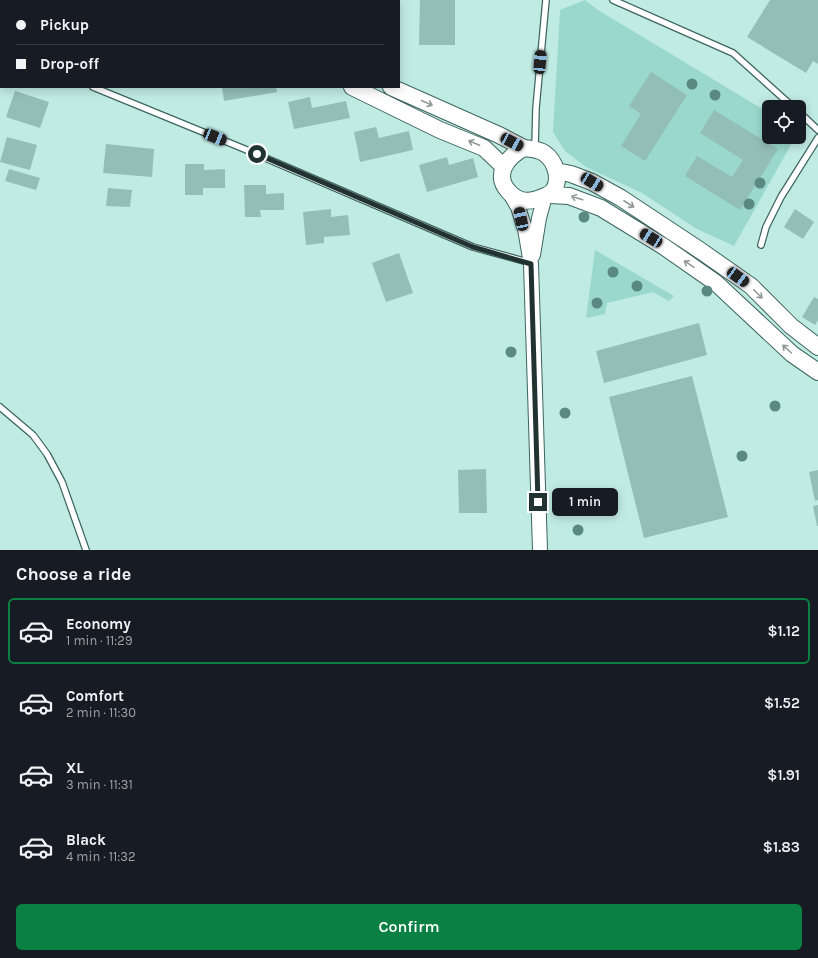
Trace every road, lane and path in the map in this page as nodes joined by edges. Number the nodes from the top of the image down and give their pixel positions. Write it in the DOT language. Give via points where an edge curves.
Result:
graph roads {
  1 [pos="546,0"];
  2 [pos="613,0"];
  3 [pos="95,88"];
  4 [pos="354,88"];
  5 [pos="393,88"];
  6 [pos="785,100"];
  7 [pos="806,119"];
  8 [pos="818,130"];
  9 [pos="818,138"];
  10 [pos="530,149"];
  11 [pos="504,167"];
  12 [pos="556,171"];
  13 [pos="509,192"];
  14 [pos="547,195"];
  15 [pos="762,245"];
  16 [pos="531,264"];
  17 [pos="818,347"];
  18 [pos="818,372"];
  19 [pos="0,408"];
  20 [pos="86,550"];
  21 [pos="540,550"];
  1 -- 10 [label="lane"];
  2 -- 6 [label="lane" via="733,53"];
  3 -- 16 [label="lane" via="473,247"];
  11 -- 4 [label="main road, one-way" via="484,148 440,130"];
  5 -- 10 [label="main road, one-way"];
  7 -- 8 [label="lane"];
  9 -- 15 [label="lane" via="781,197 766,227"];
  10 -- 11 [label="main road" via="511,156"];
  10 -- 12 [label="main road" via="545,154 552,161"];
  11 -- 13 [label="main road" via="503,180"];
  12 -- 14 [label="main road" via="554,190"];
  12 -- 17 [label="main road, one-way" via="592,182 701,251 750,286 791,326"];
  13 -- 14 [label="main road" via="526,201 536,201"];
  13 -- 16 [label="street" via="518,207 525,229"];
  14 -- 16 [label="street" via="539,218"];
  18 -- 14 [label="main road, one-way" via="792,354 716,283 663,246 601,208 569,196"];
  16 -- 21 [label="street"];
  19 -- 20 [label="lane" via="33,435 46,454 62,482"];
}
